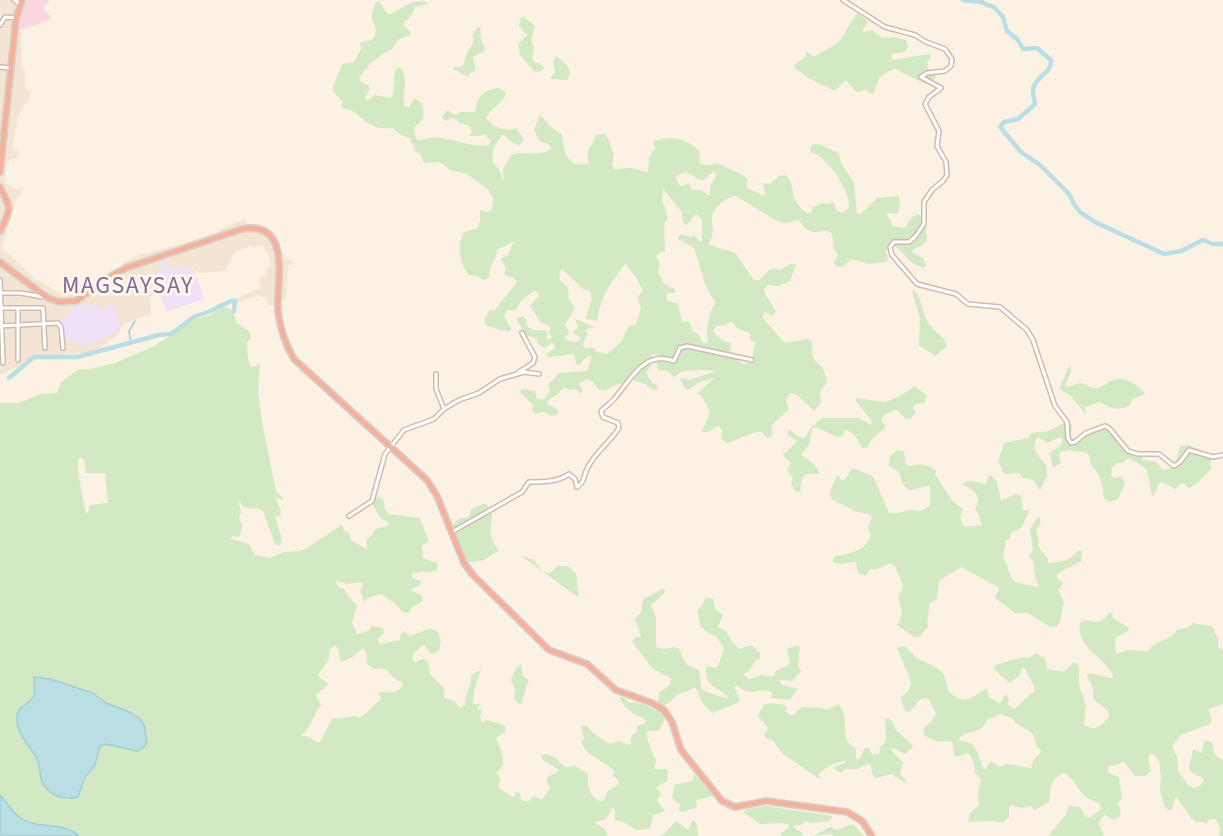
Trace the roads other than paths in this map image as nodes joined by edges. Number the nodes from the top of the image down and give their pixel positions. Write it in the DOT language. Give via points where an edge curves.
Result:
graph roads {
  1 [pos="14,0"];
  2 [pos="843,0"];
  3 [pos="21,2"];
  4 [pos="17,18"];
  5 [pos="0,25"];
  6 [pos="0,67"];
  7 [pos="11,68"];
  8 [pos="3,118"];
  9 [pos="2,138"];
  10 [pos="1,156"];
  11 [pos="0,172"];
  12 [pos="0,187"];
  13 [pos="0,231"];
  14 [pos="0,262"];
  15 [pos="0,280"];
  16 [pos="0,293"];
  17 [pos="45,297"];
  18 [pos="1,308"];
  19 [pos="18,308"];
  20 [pos="44,324"];
  21 [pos="18,325"];
  22 [pos="1,326"];
  23 [pos="522,333"];
  24 [pos="45,348"];
  25 [pos="63,348"];
  26 [pos="18,360"];
  27 [pos="752,360"];
  28 [pos="3,363"];
  29 [pos="518,373"];
  30 [pos="436,374"];
  31 [pos="539,374"];
  32 [pos="444,408"];
  33 [pos="391,446"];
  34 [pos="1223,455"];
  35 [pos="349,516"];
  36 [pos="452,532"];
  37 [pos="872,836"];
  1 -- 3 [label="street"];
  2 -- 34 [label="street" via="885,27 945,49 952,59 945,71 921,77 941,88 925,104 938,128 937,146 947,169 945,179 923,205 921,229 912,241 896,241 890,247 910,277 919,285 956,294 968,304 1000,307 1027,330 1055,406 1067,422 1071,443 1105,426 1128,451 1159,454 1174,466 1188,450 1213,457"];
  3 -- 4 [label="highway"];
  4 -- 5 [label="street" via="5,17"];
  4 -- 7 [label="highway"];
  6 -- 7 [label="street"];
  7 -- 8 [label="highway"];
  8 -- 9 [label="highway"];
  9 -- 10 [label="highway"];
  10 -- 11 [label="highway"];
  12 -- 13 [label="highway" via="9,207"];
  14 -- 17 [label="highway"];
  15 -- 16 [label="street"];
  16 -- 17 [label="street"];
  16 -- 18 [label="street"];
  17 -- 33 [label="highway" via="59,302 76,301 120,271 161,255 237,230 255,229 267,234 277,247 278,310 281,329 294,359"];
  18 -- 19 [label="street"];
  18 -- 22 [label="street"];
  19 -- 20 [label="street" via="43,308"];
  19 -- 21 [label="street"];
  20 -- 21 [label="street"];
  20 -- 24 [label="street"];
  20 -- 25 [label="street" via="60,324"];
  21 -- 22 [label="street"];
  21 -- 26 [label="street"];
  22 -- 28 [label="street"];
  23 -- 29 [label="street" via="534,359"];
  27 -- 36 [label="street" via="687,346 680,348 674,361 659,358 644,365 601,411 619,428 591,462 579,486 570,474 561,480 529,482 522,492"];
  29 -- 31 [label="street"];
  29 -- 32 [label="street"];
  30 -- 32 [label="street" via="436,389"];
  32 -- 33 [label="street" via="434,419 402,432"];
  33 -- 35 [label="street" via="373,500"];
  33 -- 36 [label="highway" via="431,484"];
  36 -- 37 [label="highway" via="473,575 545,647 587,664 616,690 664,710 681,750 725,803 735,807 766,801 847,812 862,821"];
}
